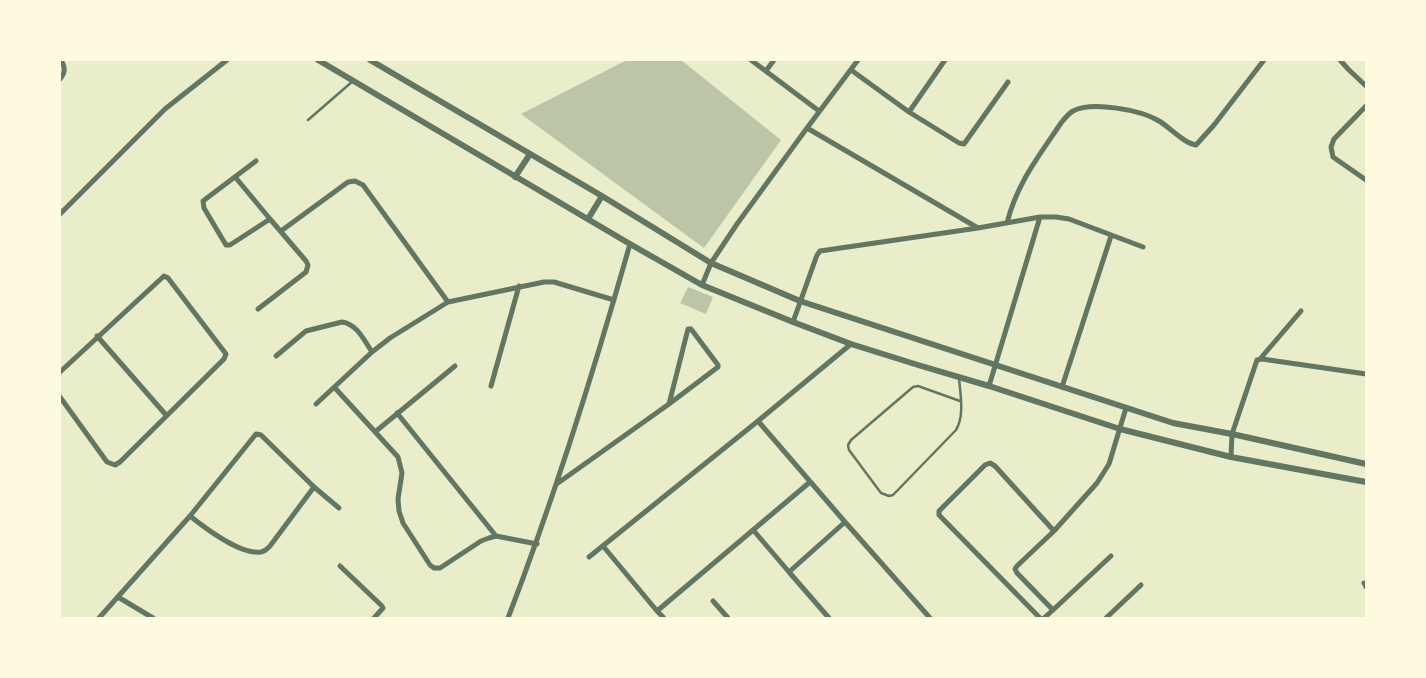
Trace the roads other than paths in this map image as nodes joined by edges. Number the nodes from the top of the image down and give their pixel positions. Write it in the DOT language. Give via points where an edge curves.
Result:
graph roads {
  1 [pos="61,60"];
  2 [pos="227,60"];
  3 [pos="318,60"];
  4 [pos="370,60"];
  5 [pos="751,60"];
  6 [pos="774,60"];
  7 [pos="859,60"];
  8 [pos="945,60"];
  9 [pos="1264,60"];
  10 [pos="1340,60"];
  11 [pos="851,70"];
  12 [pos="766,71"];
  13 [pos="60,79"];
  14 [pos="354,81"];
  15 [pos="1007,82"];
  16 [pos="1367,86"];
  17 [pos="1367,106"];
  18 [pos="819,111"];
  19 [pos="909,112"];
  20 [pos="308,121"];
  21 [pos="807,128"];
  22 [pos="530,153"];
  23 [pos="256,161"];
  24 [pos="516,177"];
  25 [pos="236,178"];
  26 [pos="1367,180"];
  27 [pos="601,196"];
  28 [pos="60,214"];
  29 [pos="1040,217"];
  30 [pos="270,219"];
  31 [pos="588,219"];
  32 [pos="1007,223"];
  33 [pos="978,228"];
  34 [pos="281,231"];
  35 [pos="1111,236"];
  36 [pos="630,244"];
  37 [pos="1143,247"];
  38 [pos="711,263"];
  39 [pos="702,285"];
  40 [pos="519,286"];
  41 [pos="614,300"];
  42 [pos="800,300"];
  43 [pos="448,302"];
  44 [pos="258,309"];
  45 [pos="1301,311"];
  46 [pos="793,322"];
  47 [pos="97,336"];
  48 [pos="851,344"];
  49 [pos="372,352"];
  50 [pos="276,356"];
  51 [pos="1259,359"];
  52 [pos="996,365"];
  53 [pos="455,366"];
  54 [pos="60,372"];
  55 [pos="1367,374"];
  56 [pos="958,377"];
  57 [pos="491,386"];
  58 [pos="989,386"];
  59 [pos="1062,387"];
  60 [pos="335,388"];
  61 [pos="60,397"];
  62 [pos="960,401"];
  63 [pos="316,404"];
  64 [pos="669,404"];
  65 [pos="1126,408"];
  66 [pos="397,413"];
  67 [pos="166,415"];
  68 [pos="758,421"];
  69 [pos="1120,429"];
  70 [pos="375,432"];
  71 [pos="1232,434"];
  72 [pos="1231,457"];
  73 [pos="1367,464"];
  74 [pos="810,482"];
  75 [pos="1367,482"];
  76 [pos="558,483"];
  77 [pos="314,487"];
  78 [pos="339,508"];
  79 [pos="190,516"];
  80 [pos="845,522"];
  81 [pos="754,530"];
  82 [pos="1054,531"];
  83 [pos="496,536"];
  84 [pos="537,544"];
  85 [pos="603,546"];
  86 [pos="1111,556"];
  87 [pos="589,557"];
  88 [pos="340,566"];
  89 [pos="789,572"];
  90 [pos="1141,585"];
  91 [pos="118,597"];
  92 [pos="713,601"];
  93 [pos="1054,610"];
  94 [pos="657,611"];
  95 [pos="99,618"];
  96 [pos="153,618"];
  97 [pos="374,618"];
  98 [pos="508,618"];
  99 [pos="664,618"];
  100 [pos="728,618"];
  101 [pos="829,618"];
  102 [pos="930,618"];
  103 [pos="1042,618"];
  104 [pos="1105,618"];
  1 -- 13 [label="street" via="65,67"];
  2 -- 28 [label="street" via="165,109"];
  3 -- 14 [label="street"];
  4 -- 22 [label="street"];
  5 -- 12 [label="street"];
  6 -- 12 [label="street"];
  7 -- 11 [label="street"];
  8 -- 19 [label="street"];
  9 -- 32 [label="street" via="1196,145 1138,112 1075,110 1021,182"];
  10 -- 16 [label="street"];
  11 -- 18 [label="street"];
  11 -- 19 [label="street"];
  12 -- 18 [label="street"];
  14 -- 20 [label="lane"];
  14 -- 24 [label="street"];
  15 -- 19 [label="street" via="964,144"];
  17 -- 26 [label="street" via="1331,147 1333,157"];
  18 -- 21 [label="street"];
  21 -- 33 [label="street"];
  21 -- 38 [label="street"];
  22 -- 24 [label="street"];
  22 -- 27 [label="street"];
  23 -- 25 [label="street"];
  24 -- 31 [label="street"];
  25 -- 30 [label="street"];
  25 -- 30 [label="street" via="203,201 224,245"];
  27 -- 31 [label="street"];
  27 -- 38 [label="street"];
  29 -- 32 [label="street"];
  29 -- 35 [label="street" via="1069,219"];
  29 -- 52 [label="street"];
  30 -- 34 [label="street"];
  31 -- 36 [label="street"];
  32 -- 33 [label="street"];
  33 -- 42 [label="street" via="820,251"];
  34 -- 43 [label="street" via="355,181 363,185"];
  34 -- 44 [label="street" via="306,261 306,272"];
  35 -- 37 [label="street"];
  35 -- 59 [label="street"];
  36 -- 39 [label="street"];
  36 -- 41 [label="street"];
  38 -- 39 [label="street"];
  38 -- 42 [label="street"];
  39 -- 46 [label="street"];
  40 -- 41 [label="street" via="554,282"];
  40 -- 43 [label="street"];
  40 -- 57 [label="street"];
  41 -- 76 [label="street"];
  42 -- 46 [label="street"];
  42 -- 52 [label="street"];
  43 -- 49 [label="street"];
  45 -- 51 [label="street"];
  46 -- 48 [label="street"];
  47 -- 54 [label="street"];
  47 -- 67 [label="street"];
  47 -- 67 [label="street" via="162,277 168,278 226,354"];
  48 -- 56 [label="street"];
  48 -- 68 [label="street"];
  49 -- 50 [label="street" via="345,322 306,331"];
  49 -- 60 [label="street"];
  51 -- 55 [label="street"];
  51 -- 71 [label="street"];
  52 -- 58 [label="street"];
  52 -- 59 [label="street"];
  53 -- 66 [label="street"];
  56 -- 58 [label="street"];
  56 -- 62 [label="lane"];
  58 -- 69 [label="street"];
  59 -- 65 [label="street"];
  60 -- 63 [label="street"];
  60 -- 70 [label="street"];
  61 -- 67 [label="street" via="107,462 115,465"];
  62 -- 62 [label="lane" via="956,430 893,495 881,493 849,450 851,440 914,387"];
  64 -- 64 [label="street" via="688,329 691,328 719,366"];
  64 -- 76 [label="street"];
  65 -- 69 [label="street"];
  65 -- 71 [label="street"];
  66 -- 70 [label="street"];
  66 -- 83 [label="street"];
  68 -- 74 [label="street"];
  68 -- 85 [label="street"];
  69 -- 72 [label="street"];
  69 -- 82 [label="street" via="1109,464 1097,483"];
  70 -- 83 [label="street" via="401,463 399,511 430,565 440,568"];
  71 -- 72 [label="street"];
  71 -- 73 [label="street"];
  72 -- 75 [label="street"];
  74 -- 80 [label="street"];
  74 -- 81 [label="street"];
  76 -- 84 [label="street"];
  77 -- 78 [label="street"];
  77 -- 79 [label="street" via="261,552 215,535"];
  77 -- 79 [label="street" via="256,434"];
  79 -- 91 [label="street"];
  80 -- 89 [label="street"];
  80 -- 102 [label="street"];
  81 -- 89 [label="street"];
  81 -- 94 [label="street"];
  82 -- 93 [label="street" via="1015,569"];
  82 -- 103 [label="street" via="990,463 939,511"];
  83 -- 84 [label="street"];
  84 -- 98 [label="street"];
  85 -- 87 [label="street"];
  85 -- 94 [label="street"];
  86 -- 93 [label="street"];
  88 -- 97 [label="street" via="382,606"];
  89 -- 101 [label="street"];
  90 -- 104 [label="street"];
  91 -- 95 [label="street"];
  91 -- 96 [label="street"];
  92 -- 100 [label="street"];
  93 -- 103 [label="street"];
  94 -- 99 [label="street"];
}
